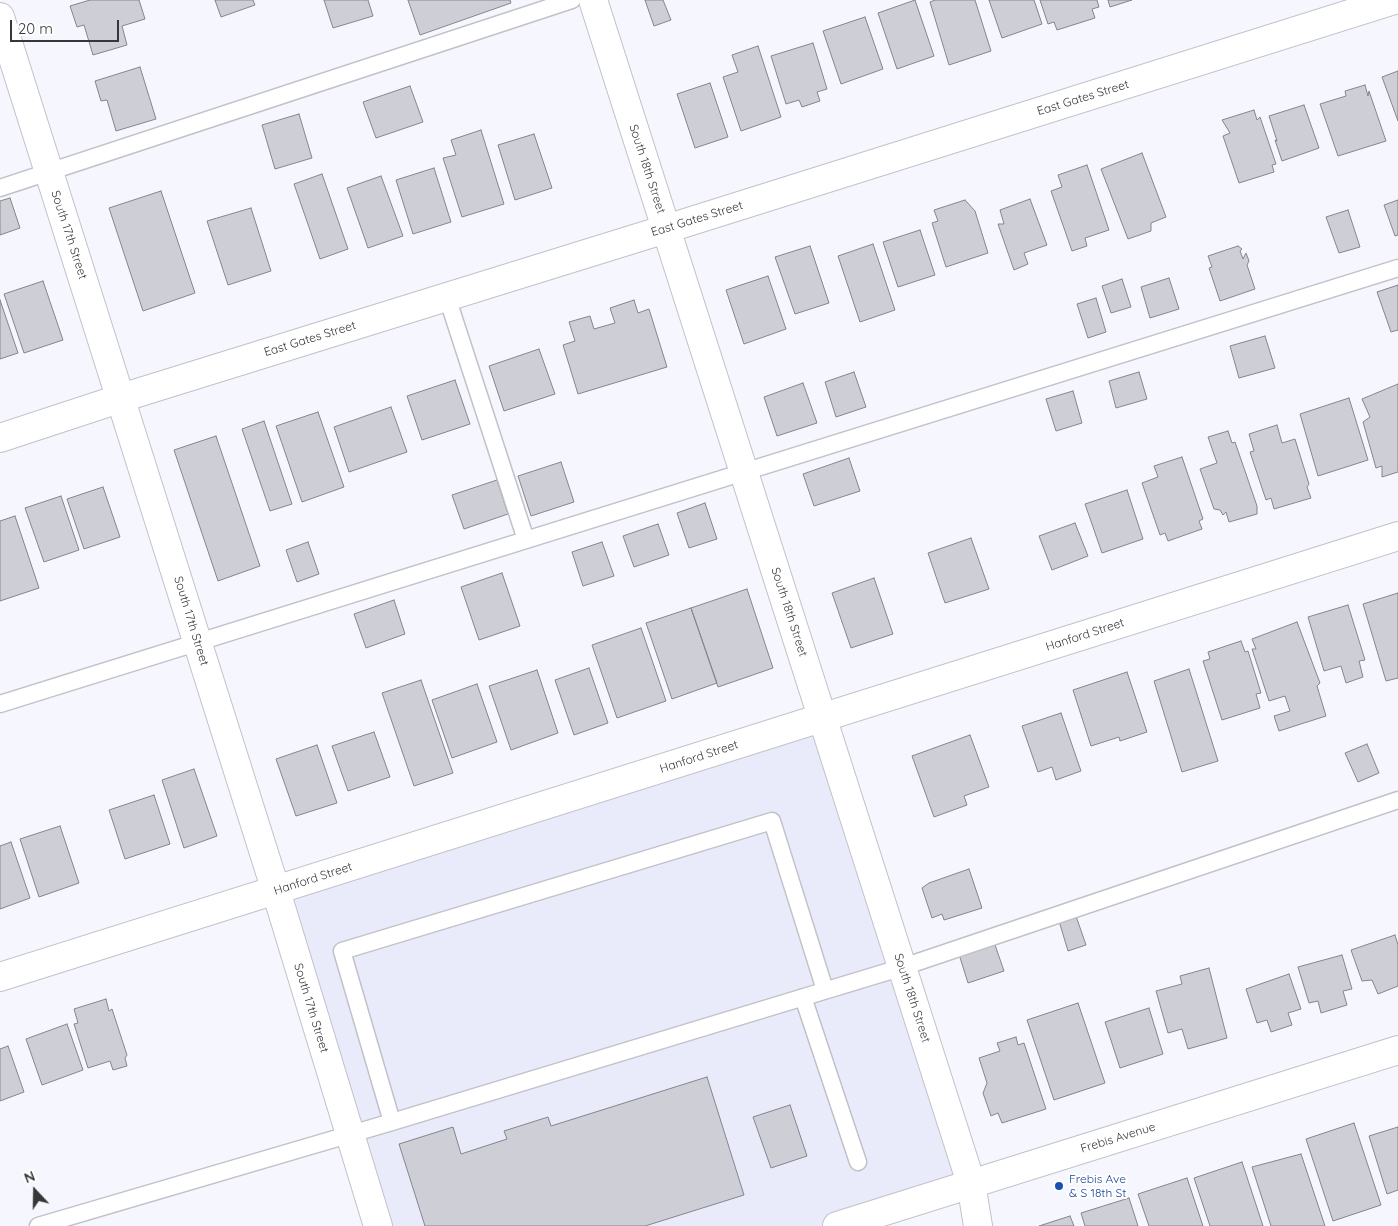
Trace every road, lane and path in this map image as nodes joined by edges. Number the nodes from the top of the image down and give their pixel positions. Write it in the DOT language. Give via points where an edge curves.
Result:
graph roads {
  1 [pos="572,0"];
  2 [pos="593,0"];
  3 [pos="1394,0"];
  4 [pos="0,17"];
  5 [pos="49,172"];
  6 [pos="0,188"];
  7 [pos="666,229"];
  8 [pos="1398,268"];
  9 [pos="447,297"];
  10 [pos="122,399"];
  11 [pos="0,438"];
  12 [pos="744,473"];
  13 [pos="1398,536"];
  14 [pos="526,540"];
  15 [pos="198,642"];
  16 [pos="0,704"];
  17 [pos="823,718"];
  18 [pos="1398,800"];
  19 [pos="276,891"];
  20 [pos="903,967"];
  21 [pos="0,977"];
  22 [pos="825,990"];
  23 [pos="803,998"];
  24 [pos="1398,1050"];
  25 [pos="392,1122"];
  26 [pos="349,1134"];
  27 [pos="858,1162"];
  28 [pos="971,1183"];
  29 [pos="38,1226"];
  30 [pos="378,1226"];
  31 [pos="837,1226"];
  32 [pos="978,1226"];
  1 -- 5 [label="lane"];
  2 -- 7 [label="street, South 18th Street"];
  3 -- 7 [label="street, East Gates Street"];
  4 -- 5 [label="street, South 17th Street"];
  5 -- 6 [label="lane"];
  5 -- 10 [label="street, South 17th Street"];
  7 -- 9 [label="street, East Gates Street"];
  7 -- 12 [label="street, South 18th Street"];
  8 -- 12 [label="lane"];
  9 -- 10 [label="street, East Gates Street"];
  9 -- 14 [label="lane"];
  10 -- 11 [label="street, East Gates Street"];
  10 -- 15 [label="street, South 17th Street"];
  12 -- 14 [label="lane"];
  12 -- 17 [label="street, South 18th Street"];
  13 -- 17 [label="street, Hanford Street"];
  14 -- 15 [label="lane"];
  15 -- 16 [label="lane"];
  15 -- 19 [label="street, South 17th Street"];
  17 -- 19 [label="street, Hanford Street"];
  17 -- 20 [label="street, South 18th Street"];
  18 -- 20 [label="lane"];
  19 -- 21 [label="street, Hanford Street"];
  19 -- 26 [label="street, South 17th Street"];
  20 -- 22 [label="lane"];
  20 -- 28 [label="street, South 18th Street"];
  22 -- 23 [label="lane"];
  22 -- 25 [label="lane" via="772,821 342,951"];
  23 -- 25 [label="lane"];
  23 -- 27 [label="lane"];
  24 -- 28 [label="street, Frebis Avenue"];
  25 -- 26 [label="lane"];
  26 -- 29 [label="lane"];
  26 -- 30 [label="street, South 17th Street"];
  28 -- 31 [label="street, Frebis Avenue"];
  28 -- 32 [label="street, South 18th Street"];
}
